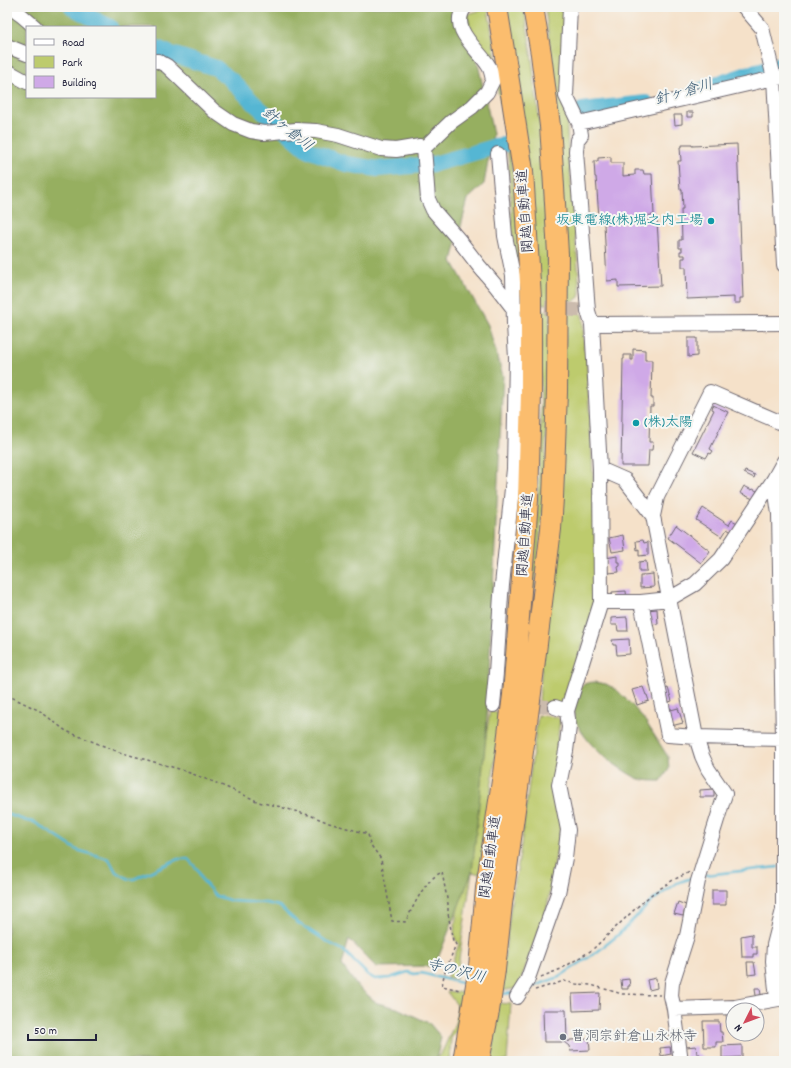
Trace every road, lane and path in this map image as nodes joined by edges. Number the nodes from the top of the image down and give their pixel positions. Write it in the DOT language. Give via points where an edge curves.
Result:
graph roads {
  1 [pos="10,7"];
  2 [pos="465,7"];
  3 [pos="497,7"];
  4 [pos="533,7"];
  5 [pos="570,7"];
  6 [pos="744,7"];
  7 [pos="34,26"];
  8 [pos="7,46"];
  9 [pos="26,54"];
  10 [pos="156,61"];
  11 [pos="7,71"];
  12 [pos="779,77"];
  13 [pos="26,81"];
  14 [pos="579,123"];
  15 [pos="424,148"];
  16 [pos="498,154"];
  17 [pos="784,265"];
  18 [pos="519,307"];
  19 [pos="784,323"];
  20 [pos="592,324"];
  21 [pos="784,424"];
  22 [pos="784,461"];
  23 [pos="600,469"];
  24 [pos="774,479"];
  25 [pos="653,516"];
  26 [pos="669,600"];
  27 [pos="601,602"];
  28 [pos="640,602"];
  29 [pos="7,695"];
  30 [pos="493,705"];
  31 [pos="696,737"];
  32 [pos="784,739"];
  33 [pos="700,875"];
  34 [pos="487,969"];
  35 [pos="442,986"];
  36 [pos="522,989"];
  37 [pos="781,999"];
  38 [pos="672,1003"];
  39 [pos="480,1010"];
  40 [pos="463,1061"];
  41 [pos="479,1061"];
  42 [pos="681,1061"];
  1 -- 7 [label="street"];
  2 -- 15 [label="street" via="459,21 464,34 490,66 493,80 487,92 472,107 451,122"];
  3 -- 34 [label="highway, 関越自動車道" via="523,171 531,298 531,393 528,500 513,695 486,888"];
  4 -- 34 [label="highway, 関越自動車道" via="550,126 558,254 554,460 550,537 531,693 502,904"];
  5 -- 14 [label="street" via="566,96"];
  6 -- 12 [label="street" via="762,28"];
  8 -- 9 [label="street"];
  10 -- 15 [label="street" via="167,66 214,111 233,124 251,131 316,131 338,135 381,149 396,150 420,146"];
  11 -- 13 [label="street"];
  12 -- 14 [label="street"];
  12 -- 17 [label="street"];
  14 -- 20 [label="street" via="581,135 577,140 576,150 588,311"];
  15 -- 18 [label="street" via="428,199 433,210 496,286"];
  16 -- 18 [label="street" via="505,236"];
  18 -- 30 [label="street" via="514,469"];
  19 -- 20 [label="street"];
  20 -- 23 [label="street"];
  21 -- 25 [label="street" via="710,392 657,497"];
  22 -- 24 [label="street"];
  23 -- 25 [label="street" via="625,480"];
  23 -- 27 [label="street"];
  24 -- 26 [label="street" via="721,559 695,584"];
  24 -- 32 [label="street" via="779,514"];
  25 -- 26 [label="street"];
  26 -- 28 [label="street"];
  26 -- 31 [label="street"];
  27 -- 28 [label="street"];
  27 -- 36 [label="street" via="561,709 569,727 559,785 568,830 565,858 558,893"];
  28 -- 31 [label="street" via="668,735"];
  29 -- 35 [label="path" via="40,711 66,731 119,752 179,769 258,802 368,834 370,844 381,858 392,921 405,922 425,886 442,872 450,927 456,944"];
  31 -- 32 [label="street"];
  31 -- 33 [label="street" via="708,769 725,794"];
  32 -- 37 [label="street" via="783,910 774,945 774,961"];
  33 -- 36 [label="path" via="689,872 657,890 592,950"];
  33 -- 38 [label="street" via="687,936 672,983"];
  34 -- 39 [label="highway, 関越自動車道, bridge"];
  36 -- 38 [label="path" via="564,981"];
  37 -- 38 [label="street" via="735,1007"];
  38 -- 42 [label="street"];
  39 -- 40 [label="highway, 関越自動車道"];
  39 -- 41 [label="highway, 関越自動車道"];
}
